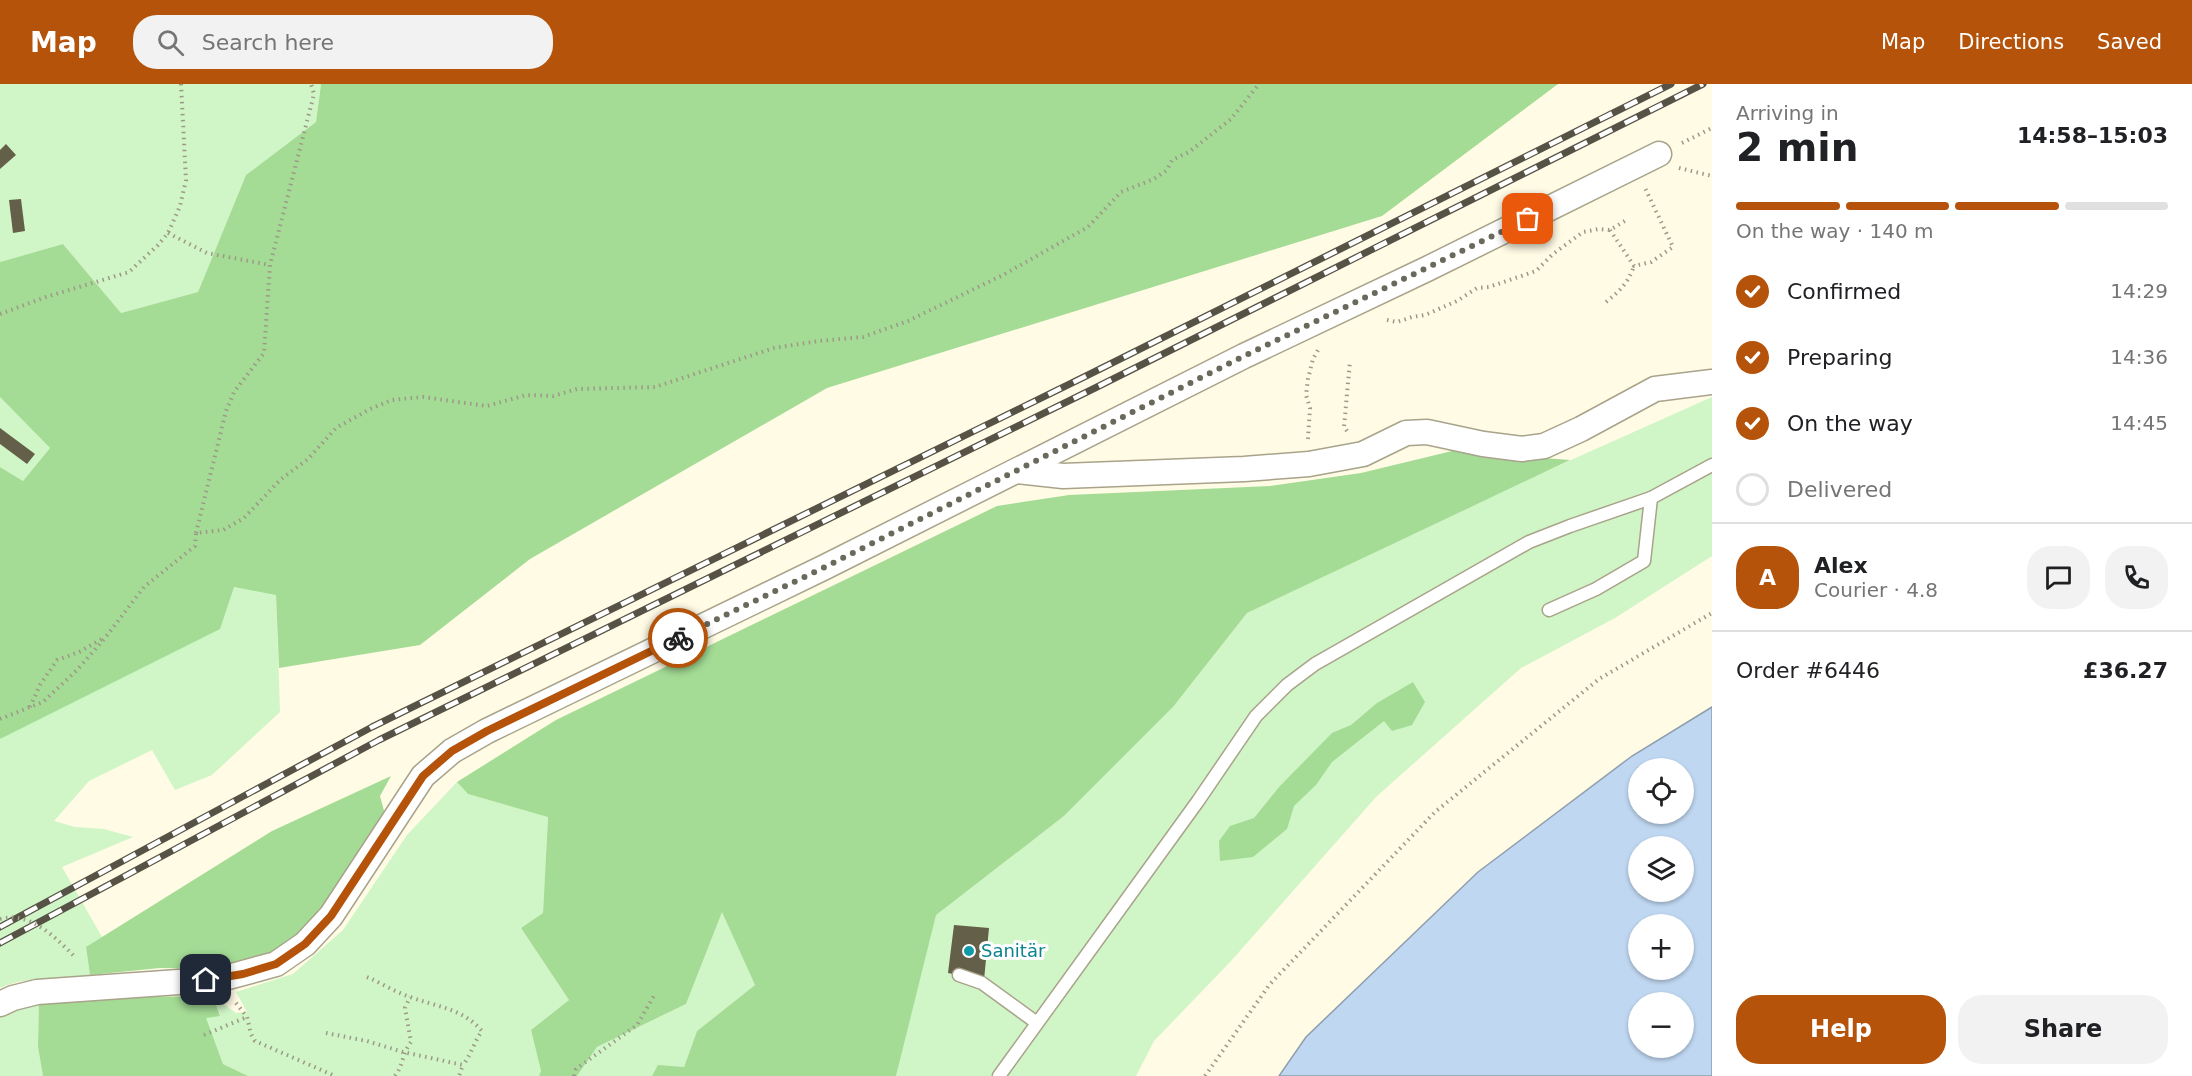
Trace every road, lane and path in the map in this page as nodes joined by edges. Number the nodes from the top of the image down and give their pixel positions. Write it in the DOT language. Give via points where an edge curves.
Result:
graph roads {
  1 [pos="181,84"];
  2 [pos="312,84"];
  3 [pos="1259,84"];
  4 [pos="1712,128"];
  5 [pos="1667,160"];
  6 [pos="1635,166"];
  7 [pos="1712,176"];
  8 [pos="1628,219"];
  9 [pos="1610,230"];
  10 [pos="168,233"];
  11 [pos="270,265"];
  12 [pos="1634,266"];
  13 [pos="1606,302"];
  14 [pos="0,314"];
  15 [pos="1387,320"];
  16 [pos="1324,341"];
  17 [pos="1350,361"];
  18 [pos="1712,382"];
  19 [pos="1363,454"];
  20 [pos="1309,464"];
  21 [pos="1712,465"];
  22 [pos="1017,471"];
  23 [pos="1651,498"];
  24 [pos="196,533"];
  25 [pos="1549,610"];
  26 [pos="1712,613"];
  27 [pos="107,635"];
  28 [pos="30,707"];
  29 [pos="0,719"];
  30 [pos="0,919"];
  31 [pos="76,958"];
  32 [pos="959,975"];
  33 [pos="367,976"];
  34 [pos="220,979"];
  35 [pos="655,994"];
  36 [pos="410,997"];
  37 [pos="0,1004"];
  38 [pos="248,1017"];
  39 [pos="1037,1023"];
  40 [pos="326,1033"];
  41 [pos="204,1035"];
  42 [pos="403,1052"];
  43 [pos="463,1065"];
  44 [pos="335,1076"];
  45 [pos="395,1076"];
  46 [pos="459,1076"];
  47 [pos="574,1076"];
  48 [pos="999,1076"];
  49 [pos="1205,1076"];
  1 -- 10 [label="path" via="186,180"];
  2 -- 11 [label="path" via="314,94"];
  3 -- 24 [label="path" via="1231,119 1189,152 1172,160 1167,170 1154,179 1121,192 1088,227 1003,275 908,321 863,337 774,348 655,387 577,389 553,396 525,395 487,406 423,397 392,400 336,428 244,518 223,530"];
  4 -- 5 [label="path"];
  5 -- 6 [label="street"];
  5 -- 7 [label="path"];
  6 -- 12 [label="path" via="1673,247 1651,262"];
  6 -- 22 [label="street"];
  8 -- 9 [label="path"];
  9 -- 12 [label="path"];
  9 -- 15 [label="path" via="1583,232 1536,271 1477,288 1425,315 1397,322"];
  10 -- 11 [label="path" via="207,253"];
  10 -- 14 [label="path" via="129,272"];
  11 -- 24 [label="path" via="264,353 234,392 226,411"];
  12 -- 13 [label="path" via="1621,291"];
  16 -- 20 [label="path" via="1313,359 1306,395 1310,408"];
  17 -- 19 [label="path" via="1344,427"];
  18 -- 19 [label="street" via="1655,389 1544,446 1483,444 1427,432 1406,433"];
  19 -- 20 [label="street"];
  20 -- 22 [label="street" via="1063,476"];
  21 -- 23 [label="lane"];
  22 -- 34 [label="street" via="452,751 423,776 331,916 305,944 276,964"];
  23 -- 25 [label="lane" via="1644,561"];
  23 -- 39 [label="lane" via="1529,543 1315,664 1287,685 1256,716"];
  24 -- 27 [label="path" via="195,546 144,587"];
  26 -- 49 [label="path" via="1599,679 1435,812 1270,984"];
  27 -- 28 [label="path" via="43,702"];
  27 -- 28 [label="path" via="57,660"];
  28 -- 29 [label="path"];
  30 -- 31 [label="path, bridge" via="20,916 57,939"];
  32 -- 39 [label="lane" via="982,983"];
  33 -- 36 [label="path"];
  34 -- 37 [label="street" via="38,992"];
  34 -- 38 [label="path"];
  35 -- 47 [label="path" via="637,1025 576,1069"];
  36 -- 42 [label="path" via="405,1008 411,1042"];
  36 -- 43 [label="path" via="471,1019 482,1031"];
  38 -- 41 [label="path"];
  38 -- 44 [label="path" via="255,1041"];
  39 -- 48 [label="lane"];
  40 -- 42 [label="path"];
  42 -- 43 [label="path"];
  42 -- 45 [label="path"];
  43 -- 46 [label="path"];
}
